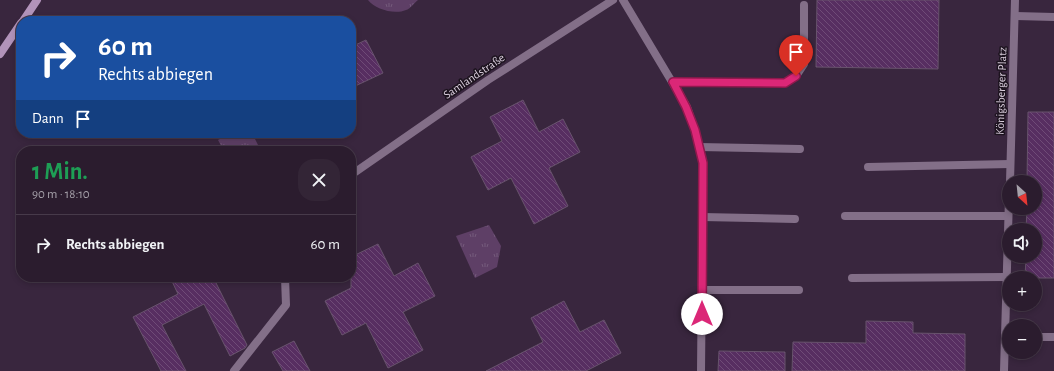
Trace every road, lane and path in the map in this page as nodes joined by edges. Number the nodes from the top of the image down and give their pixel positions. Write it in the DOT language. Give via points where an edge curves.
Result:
graph roads {
  1 [pos="37,0"];
  2 [pos="613,0"];
  3 [pos="623,0"];
  4 [pos="1015,0"];
  5 [pos="804,5"];
  6 [pos="26,16"];
  7 [pos="1015,16"];
  8 [pos="1054,17"];
  9 [pos="16,31"];
  10 [pos="0,54"];
  11 [pos="673,82"];
  12 [pos="699,147"];
  13 [pos="800,149"];
  14 [pos="1010,164"];
  15 [pos="868,167"];
  16 [pos="356,172"];
  17 [pos="1010,175"];
  18 [pos="845,216"];
  19 [pos="1008,216"];
  20 [pos="702,217"];
  21 [pos="795,218"];
  22 [pos="1006,271"];
  23 [pos="1002,277"];
  24 [pos="852,278"];
  25 [pos="285,282"];
  26 [pos="702,290"];
  27 [pos="799,290"];
  28 [pos="1042,337"];
  29 [pos="1054,337"];
  30 [pos="1005,359"];
  31 [pos="234,371"];
  32 [pos="701,371"];
  33 [pos="1004,371"];
  1 -- 6 [label="main road"];
  2 -- 16 [label="street, Samlandstraße" via="488,80"];
  3 -- 11 [label="street"];
  4 -- 7 [label="street, Königsberger Platz"];
  5 -- 11 [label="street" via="804,64 796,76 785,83"];
  7 -- 8 [label="street"];
  7 -- 14 [label="street, Königsberger Platz"];
  9 -- 10 [label="main road"];
  11 -- 12 [label="street" via="686,107"];
  12 -- 13 [label="street"];
  12 -- 20 [label="street" via="703,163"];
  14 -- 15 [label="street"];
  14 -- 17 [label="street, Königsberger Platz"];
  18 -- 19 [label="street"];
  19 -- 22 [label="street"];
  20 -- 21 [label="street"];
  20 -- 26 [label="street"];
  23 -- 24 [label="street"];
  25 -- 31 [label="street" via="286,305"];
  26 -- 27 [label="street"];
  26 -- 32 [label="street"];
  28 -- 29 [label="street"];
  30 -- 33 [label="street"];
}
